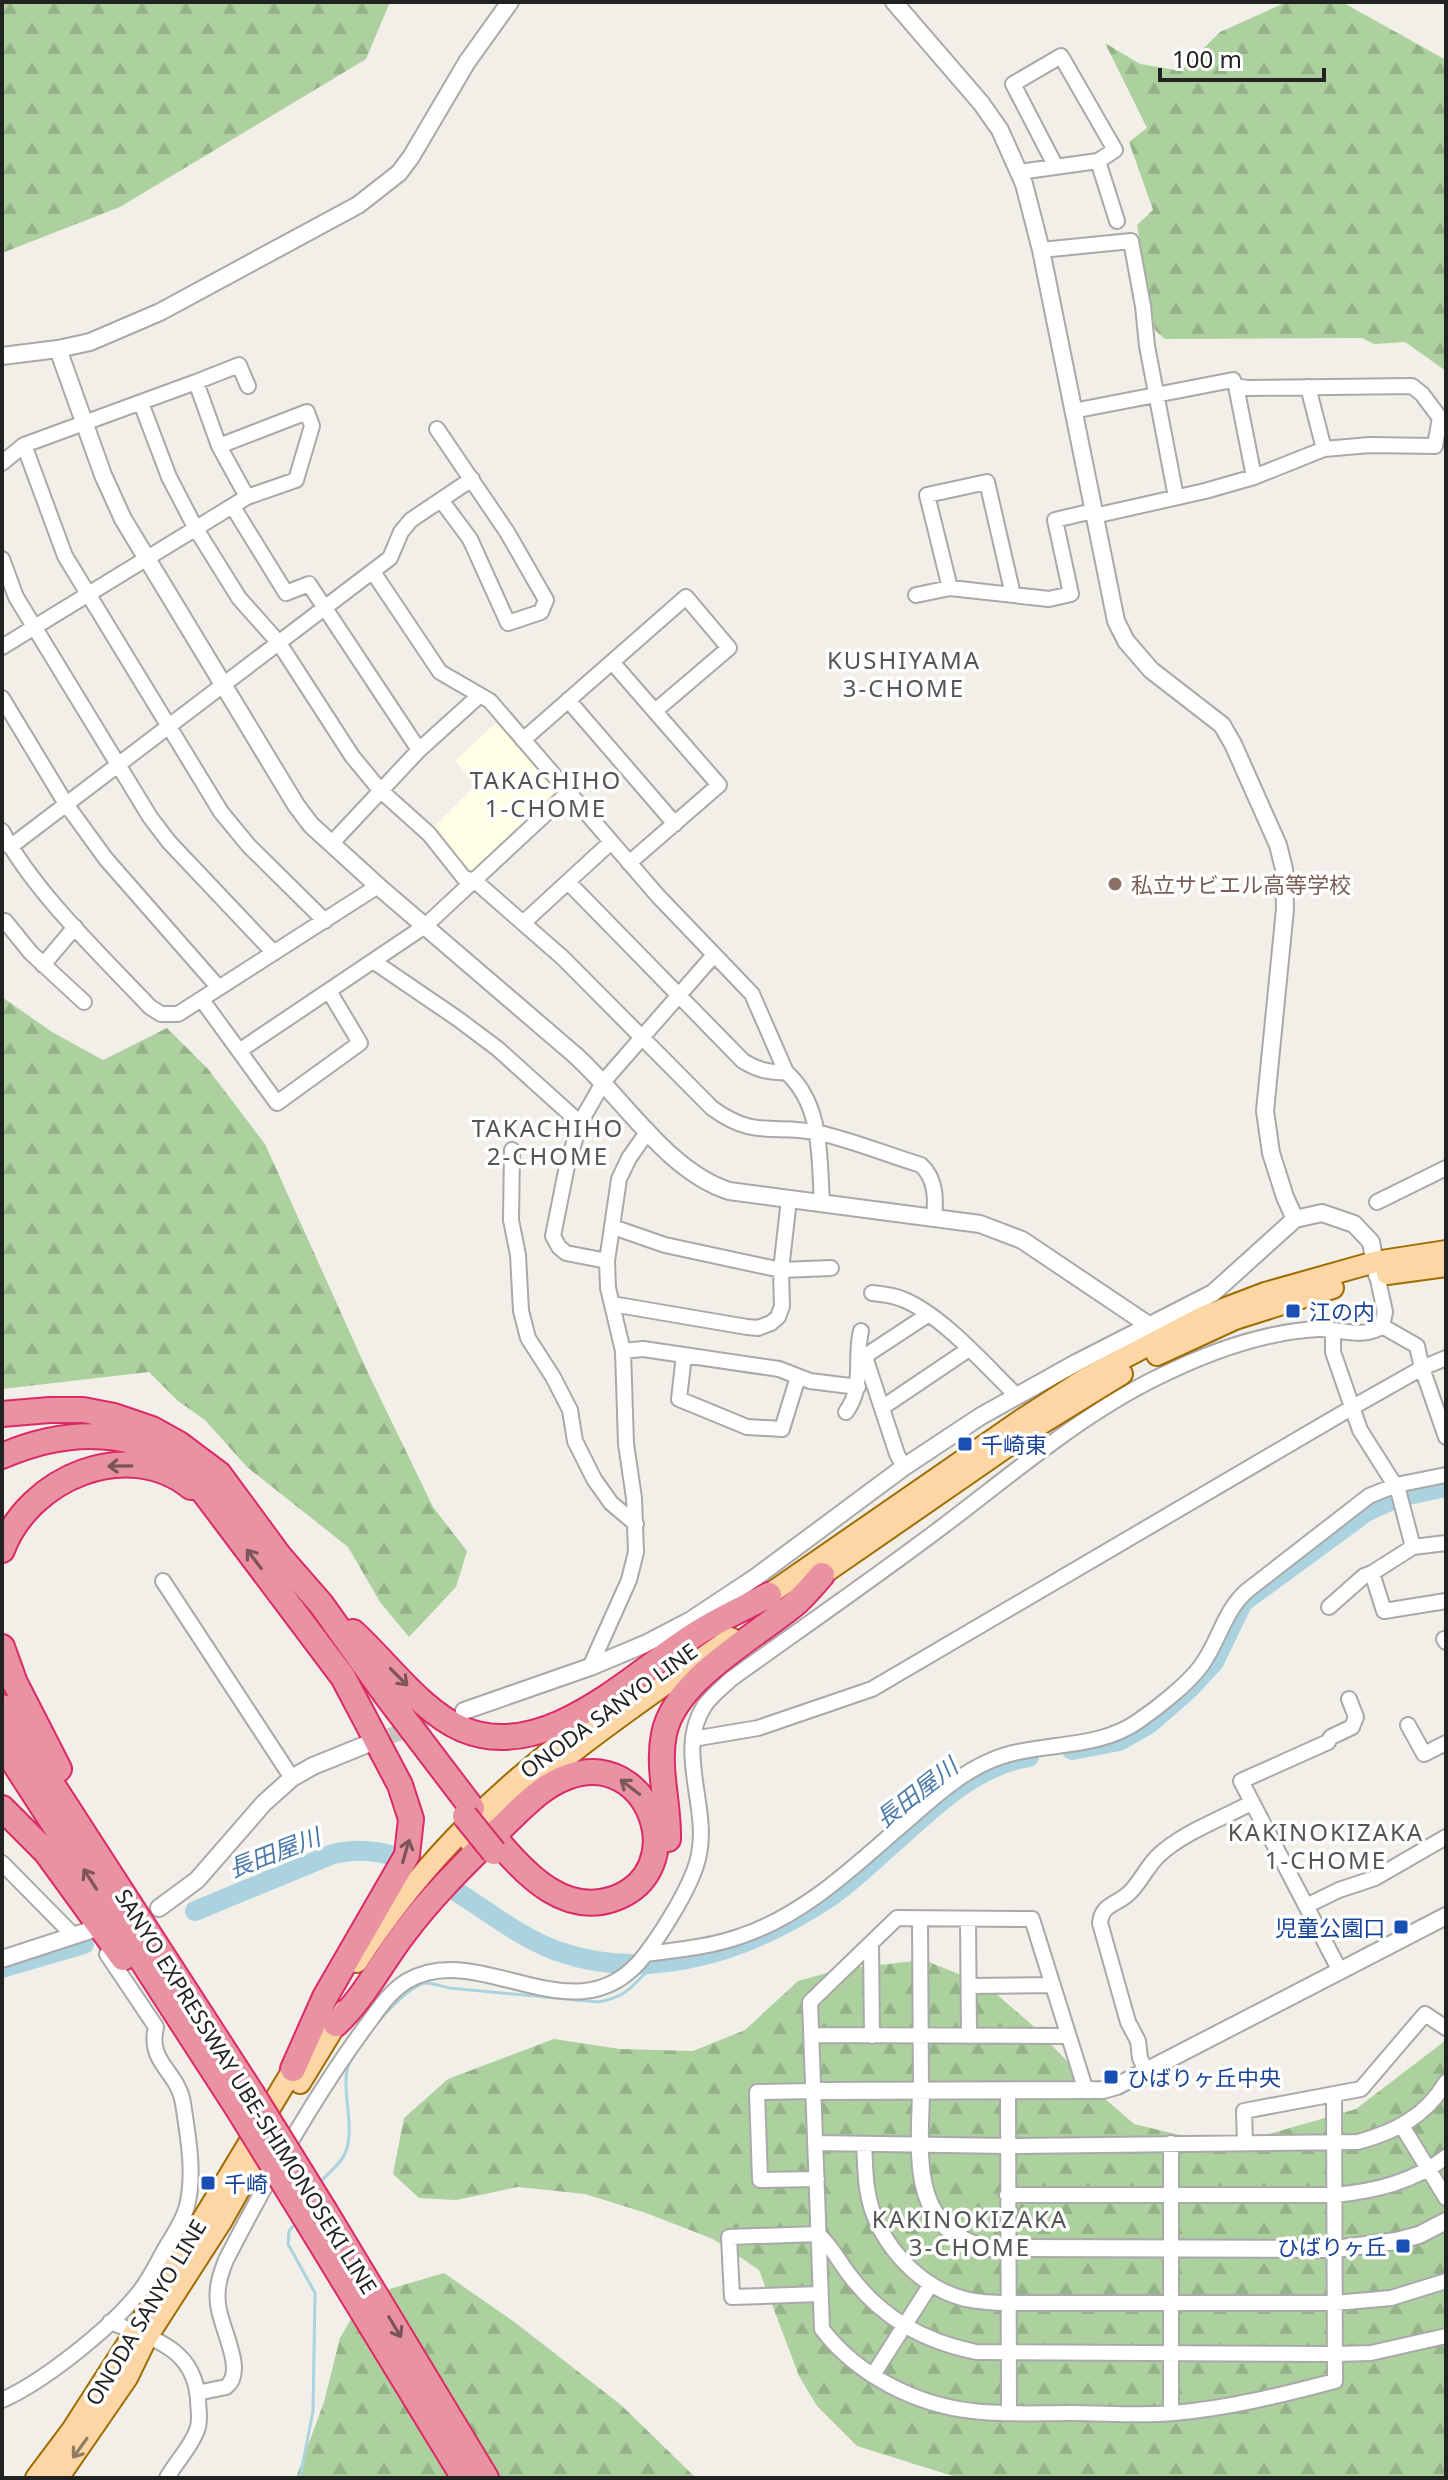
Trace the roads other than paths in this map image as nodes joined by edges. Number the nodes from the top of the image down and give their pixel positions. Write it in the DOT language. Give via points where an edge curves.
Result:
graph roads {
  1 [pos="510,2"];
  2 [pos="894,2"];
  3 [pos="1098,161"];
  4 [pos="1056,167"];
  5 [pos="1019,172"];
  6 [pos="1117,221"];
  7 [pos="1041,250"];
  8 [pos="58,349"];
  9 [pos="2,356"];
  10 [pos="196,382"];
  11 [pos="248,386"];
  12 [pos="1236,386"];
  13 [pos="1308,387"];
  14 [pos="1156,396"];
  15 [pos="141,403"];
  16 [pos="1073,411"];
  17 [pos="84,423"];
  18 [pos="437,429"];
  19 [pos="24,445"];
  20 [pos="219,446"];
  21 [pos="1324,449"];
  22 [pos="2,463"];
  23 [pos="1254,477"];
  24 [pos="472,479"];
  25 [pos="247,497"];
  26 [pos="1176,497"];
  27 [pos="441,500"];
  28 [pos="233,507"];
  29 [pos="1094,514"];
  30 [pos="196,529"];
  31 [pos="2,559"];
  32 [pos="145,559"];
  33 [pos="373,572"];
  34 [pos="950,588"];
  35 [pos="88,593"];
  36 [pos="916,595"];
  37 [pos="1013,595"];
  38 [pos="326,607"];
  39 [pos="35,627"];
  40 [pos="279,643"];
  41 [pos="2,647"];
  42 [pos="612,662"];
  43 [pos="222,686"];
  44 [pos="480,695"];
  45 [pos="2,698"];
  46 [pos="568,700"];
  47 [pos="655,711"];
  48 [pos="169,727"];
  49 [pos="523,740"];
  50 [pos="419,750"];
  51 [pos="118,765"];
  52 [pos="380,790"];
  53 [pos="568,793"];
  54 [pos="66,804"];
  55 [pos="675,824"];
  56 [pos="2,831"];
  57 [pos="611,842"];
  58 [pos="331,844"];
  59 [pos="10,847"];
  60 [pos="629,863"];
  61 [pos="475,881"];
  62 [pos="568,882"];
  63 [pos="378,886"];
  64 [pos="5,921"];
  65 [pos="325,921"];
  66 [pos="523,923"];
  67 [pos="425,926"];
  68 [pos="75,927"];
  69 [pos="274,953"];
  70 [pos="714,955"];
  71 [pos="373,961"];
  72 [pos="43,965"];
  73 [pos="219,988"];
  74 [pos="329,991"];
  75 [pos="677,995"];
  76 [pos="202,1000"];
  77 [pos="84,1002"];
  78 [pos="642,1038"];
  79 [pos="239,1051"];
  80 [pos="786,1072"];
  81 [pos="604,1081"];
  82 [pos="580,1123"];
  83 [pos="648,1131"];
  84 [pos="818,1132"];
  85 [pos="512,1150"];
  86 [pos="1446,1168"];
  87 [pos="789,1199"];
  88 [pos="1377,1202"];
  89 [pos="822,1203"];
  90 [pos="934,1218"];
  91 [pos="1295,1219"];
  92 [pos="613,1227"];
  93 [pos="1446,1251"];
  94 [pos="607,1261"];
  95 [pos="1446,1266"];
  96 [pos="831,1268"];
  97 [pos="1376,1268"];
  98 [pos="781,1270"];
  99 [pos="872,1293"];
  100 [pos="612,1304"];
  101 [pos="929,1314"];
  102 [pos="1150,1326"];
  103 [pos="1382,1326"];
  104 [pos="1333,1330"];
  105 [pos="861,1331"];
  106 [pos="969,1349"];
  107 [pos="623,1351"];
  108 [pos="684,1355"];
  109 [pos="1446,1358"];
  110 [pos="1422,1368"];
  111 [pos="798,1377"];
  112 [pos="858,1387"];
  113 [pos="1016,1395"];
  114 [pos="883,1407"];
  115 [pos="1353,1407"];
  116 [pos="846,1412"];
  117 [pos="2,1414"];
  118 [pos="1446,1437"];
  119 [pos="2,1447"];
  120 [pos="2,1456"];
  121 [pos="904,1467"];
  122 [pos="1446,1475"];
  123 [pos="1399,1492"];
  124 [pos="215,1506"];
  125 [pos="249,1516"];
  126 [pos="636,1524"];
  127 [pos="817,1531"];
  128 [pos="1446,1543"];
  129 [pos="1413,1547"];
  130 [pos="2,1550"];
  131 [pos="832,1551"];
  132 [pos="1372,1573"];
  133 [pos="822,1575"];
  134 [pos="163,1581"];
  135 [pos="769,1595"];
  136 [pos="1446,1601"];
  137 [pos="321,1604"];
  138 [pos="1329,1607"];
  139 [pos="294,1613"];
  140 [pos="2,1647"];
  141 [pos="590,1667"];
  142 [pos="1349,1699"];
  143 [pos="2,1707"];
  144 [pos="464,1711"];
  145 [pos="1408,1725"];
  146 [pos="693,1739"];
  147 [pos="1446,1743"];
  148 [pos="2,1744"];
  149 [pos="365,1745"];
  150 [pos="292,1778"];
  151 [pos="1251,1803"];
  152 [pos="2,1808"];
  153 [pos="469,1812"];
  154 [pos="1446,1837"];
  155 [pos="497,1848"];
  156 [pos="2,1863"];
  157 [pos="126,1895"];
  158 [pos="1306,1906"];
  159 [pos="159,1908"];
  160 [pos="1446,1916"];
  161 [pos="920,1919"];
  162 [pos="968,1919"];
  163 [pos="91,1930"];
  164 [pos="74,1936"];
  165 [pos="871,1943"];
  166 [pos="646,1954"];
  167 [pos="2,1959"];
  168 [pos="1340,1971"];
  169 [pos="1053,1985"];
  170 [pos="969,1986"];
  171 [pos="336,2024"];
  172 [pos="1446,2028"];
  173 [pos="811,2035"];
  174 [pos="872,2036"];
  175 [pos="920,2036"];
  176 [pos="969,2036"];
  177 [pos="1068,2036"];
  178 [pos="293,2069"];
  179 [pos="1146,2071"];
  180 [pos="1446,2082"];
  181 [pos="813,2091"];
  182 [pos="921,2091"];
  183 [pos="1008,2091"];
  184 [pos="1086,2091"];
  185 [pos="1334,2094"];
  186 [pos="240,2105"];
  187 [pos="1402,2126"];
  188 [pos="815,2143"];
  189 [pos="1171,2143"];
  190 [pos="1245,2143"];
  191 [pos="1335,2143"];
  192 [pos="864,2144"];
  193 [pos="920,2145"];
  194 [pos="1008,2146"];
  195 [pos="1446,2157"];
  196 [pos="1428,2170"];
  197 [pos="817,2179"];
  198 [pos="1007,2195"];
  199 [pos="1172,2195"];
  200 [pos="1335,2195"];
  201 [pos="1446,2198"];
  202 [pos="318,2218"];
  203 [pos="1446,2221"];
  204 [pos="818,2234"];
  205 [pos="1008,2249"];
  206 [pos="1172,2249"];
  207 [pos="1335,2249"];
  208 [pos="1446,2281"];
  209 [pos="931,2284"];
  210 [pos="820,2294"];
  211 [pos="1008,2303"];
  212 [pos="1172,2303"];
  213 [pos="1335,2303"];
  214 [pos="110,2322"];
  215 [pos="904,2327"];
  216 [pos="141,2335"];
  217 [pos="1446,2336"];
  218 [pos="1172,2354"];
  219 [pos="1335,2354"];
  220 [pos="1008,2355"];
  221 [pos="873,2375"];
  222 [pos="197,2393"];
  223 [pos="2,2400"];
  224 [pos="1009,2413"];
  225 [pos="1171,2413"];
  226 [pos="36,2478"];
  227 [pos="58,2478"];
  228 [pos="167,2478"];
  229 [pos="464,2478"];
  230 [pos="486,2478"];
  1 -- 8 [label="street" via="411,157 382,188 184,300 90,342"];
  2 -- 5 [label="street" via="981,103"];
  3 -- 4 [label="street"];
  3 -- 4 [label="street" via="1115,150 1061,56 1013,84"];
  3 -- 6 [label="street"];
  4 -- 5 [label="street"];
  5 -- 7 [label="street"];
  7 -- 14 [label="street" via="1131,241"];
  7 -- 16 [label="street"];
  8 -- 9 [label="street"];
  8 -- 17 [label="street"];
  10 -- 11 [label="street" via="239,365"];
  10 -- 15 [label="street"];
  10 -- 20 [label="street"];
  12 -- 13 [label="street"];
  12 -- 14 [label="street" via="1233,380"];
  12 -- 23 [label="street"];
  13 -- 21 [label="street"];
  13 -- 21 [label="street" via="1412,386 1440,418 1435,446"];
  14 -- 16 [label="street"];
  14 -- 26 [label="street"];
  15 -- 17 [label="street"];
  15 -- 30 [label="street"];
  16 -- 29 [label="street"];
  17 -- 19 [label="street"];
  17 -- 32 [label="street"];
  18 -- 24 [label="street"];
  19 -- 22 [label="street"];
  19 -- 35 [label="street" via="65,556"];
  20 -- 25 [label="street"];
  20 -- 25 [label="street" via="307,412 312,426 296,480"];
  21 -- 23 [label="street"];
  23 -- 26 [label="street"];
  24 -- 27 [label="street"];
  24 -- 27 [label="street" via="546,600 541,612 508,623 470,539"];
  25 -- 28 [label="street"];
  26 -- 29 [label="street"];
  27 -- 33 [label="street" via="411,520 390,558"];
  28 -- 30 [label="street"];
  28 -- 38 [label="street" via="286,593 309,584"];
  29 -- 37 [label="street" via="1055,520 1071,594 1049,599"];
  29 -- 91 [label="street" via="1109,597 1126,641 1151,670 1222,725 1278,845 1285,909 1265,1111 1271,1153"];
  30 -- 32 [label="street"];
  30 -- 40 [label="street" via="239,598"];
  31 -- 39 [label="street"];
  32 -- 35 [label="street"];
  32 -- 43 [label="street"];
  33 -- 38 [label="street"];
  33 -- 44 [label="street" via="440,672"];
  34 -- 36 [label="street"];
  34 -- 37 [label="street"];
  34 -- 37 [label="street" via="927,495 987,482"];
  35 -- 39 [label="street"];
  35 -- 48 [label="street"];
  38 -- 40 [label="street"];
  38 -- 50 [label="street"];
  39 -- 41 [label="street"];
  39 -- 51 [label="street"];
  40 -- 43 [label="street"];
  40 -- 52 [label="street"];
  42 -- 46 [label="street"];
  42 -- 47 [label="street"];
  42 -- 47 [label="street" via="686,597 729,648"];
  43 -- 48 [label="street"];
  43 -- 58 [label="street" via="296,805"];
  44 -- 49 [label="street"];
  44 -- 50 [label="street"];
  45 -- 54 [label="street"];
  46 -- 49 [label="street"];
  46 -- 55 [label="street"];
  47 -- 55 [label="street" via="719,785"];
  48 -- 51 [label="street"];
  48 -- 65 [label="street" via="221,812"];
  49 -- 53 [label="street"];
  50 -- 52 [label="street"];
  51 -- 54 [label="street"];
  51 -- 69 [label="street" via="169,842"];
  52 -- 58 [label="street"];
  52 -- 61 [label="street" via="429,834 464,878"];
  53 -- 57 [label="street"];
  53 -- 61 [label="street"];
  54 -- 59 [label="street"];
  54 -- 73 [label="street" via="106,859"];
  55 -- 60 [label="street"];
  56 -- 59 [label="street"];
  57 -- 60 [label="street"];
  57 -- 62 [label="street"];
  58 -- 63 [label="street"];
  59 -- 68 [label="street"];
  60 -- 70 [label="street"];
  61 -- 66 [label="street"];
  61 -- 67 [label="street"];
  62 -- 66 [label="street"];
  62 -- 75 [label="street"];
  63 -- 65 [label="street"];
  63 -- 67 [label="street"];
  64 -- 72 [label="street"];
  65 -- 69 [label="street"];
  66 -- 78 [label="street"];
  67 -- 71 [label="street"];
  67 -- 81 [label="street"];
  68 -- 72 [label="street"];
  68 -- 76 [label="street" via="161,1014 178,1014"];
  69 -- 73 [label="street"];
  70 -- 75 [label="street"];
  70 -- 80 [label="street" via="752,994"];
  71 -- 74 [label="street"];
  71 -- 82 [label="street" via="498,1049"];
  72 -- 77 [label="street"];
  73 -- 76 [label="street"];
  74 -- 79 [label="street"];
  74 -- 79 [label="street" via="360,1043 277,1103"];
  75 -- 78 [label="street"];
  75 -- 80 [label="street" via="743,1061 758,1070"];
  76 -- 79 [label="street"];
  78 -- 81 [label="street"];
  78 -- 84 [label="street" via="728,1119 742,1126"];
  80 -- 84 [label="street" via="805,1095"];
  81 -- 82 [label="street"];
  81 -- 83 [label="street"];
  82 -- 94 [label="street" via="553,1236 566,1253"];
  83 -- 87 [label="street" via="679,1164 713,1186"];
  83 -- 92 [label="street" via="619,1179"];
  84 -- 89 [label="street"];
  84 -- 90 [label="street" via="921,1165 930,1173"];
  85 -- 126 [label="street" via="511,1220 528,1338 570,1410 575,1441 594,1479"];
  86 -- 88 [label="street"];
  87 -- 89 [label="street"];
  87 -- 98 [label="street"];
  89 -- 90 [label="street"];
  90 -- 102 [label="street" via="980,1224 1022,1240"];
  91 -- 97 [label="street" via="1322,1213 1346,1220 1371,1242"];
  91 -- 102 [label="street" via="1213,1293"];
  92 -- 94 [label="street"];
  92 -- 98 [label="street" via="665,1245"];
  93 -- 97 [label="main road, ONODA SANYO LINE"];
  94 -- 100 [label="street"];
  95 -- 97 [label="main road, ONODA SANYO LINE"];
  96 -- 98 [label="street"];
  97 -- 103 [label="street" via="1385,1312"];
  97 -- 131 [label="main road, ONODA SANYO LINE" via="1253,1298 1145,1346 1021,1420"];
  97 -- 133 [label="main road, ONODA SANYO LINE" via="1235,1319 1143,1361 1031,1430"];
  98 -- 100 [label="street" via="778,1317 758,1328"];
  99 -- 101 [label="street" via="902,1298"];
  100 -- 107 [label="street"];
  101 -- 106 [label="street"];
  101 -- 114 [label="street" via="868,1354"];
  102 -- 113 [label="street"];
  103 -- 104 [label="street" via="1365,1334"];
  103 -- 110 [label="street" via="1417,1346"];
  104 -- 115 [label="street" via="1333,1352"];
  104 -- 146 [label="street" via="1279,1334 1228,1348 1157,1377 1107,1405 731,1679 705,1706"];
  105 -- 112 [label="street"];
  106 -- 113 [label="street"];
  106 -- 114 [label="street"];
  107 -- 108 [label="street"];
  107 -- 126 [label="street"];
  108 -- 111 [label="street" via="779,1369"];
  108 -- 111 [label="street" via="679,1399 747,1427 782,1429"];
  109 -- 110 [label="street"];
  110 -- 115 [label="street"];
  110 -- 118 [label="street"];
  111 -- 112 [label="street"];
  112 -- 116 [label="street"];
  113 -- 121 [label="street"];
  114 -- 121 [label="street"];
  115 -- 123 [label="street" via="1360,1430"];
  115 -- 146 [label="street" via="872,1689 758,1728"];
  117 -- 125 [label="highway" via="83,1410 152,1429 219,1474"];
  119 -- 125 [label="highway" via="70,1426 114,1426 151,1435 213,1475"];
  120 -- 124 [label="highway" via="70,1436 113,1436 149,1445 182,1463"];
  121 -- 127 [label="street"];
  122 -- 123 [label="street"];
  123 -- 129 [label="street"];
  123 -- 166 [label="street" via="1369,1496 1239,1597 1199,1668 1138,1722 1111,1735 993,1759 947,1787 825,1890 773,1922 740,1937"];
  124 -- 130 [label="highway, one-way" via="180,1478 129,1465 105,1466 45,1492 16,1522"];
  139 -- 124 [label="highway, one-way"];
  125 -- 137 [label="highway"];
  126 -- 141 [label="street" via="629,1580"];
  127 -- 131 [label="street"];
  127 -- 141 [label="street" via="691,1620"];
  128 -- 129 [label="street"];
  129 -- 132 [label="street"];
  131 -- 135 [label="main road, ONODA SANYO LINE"];
  132 -- 136 [label="street" via="1384,1611"];
  132 -- 138 [label="street"];
  133 -- 155 [label="highway" via="799,1600 686,1691 673,1710 662,1752 666,1853 653,1883 637,1898 600,1913 557,1907 521,1883"];
  133 -- 171 [label="main road, ONODA SANYO LINE" via="601,1729 510,1802 414,1904"];
  134 -- 150 [label="street"];
  137 -- 135 [label="highway, one-way" via="437,1713 462,1729 501,1737 541,1731 583,1712 699,1632"];
  135 -- 178 [label="main road, ONODA SANYO LINE" via="561,1741 500,1792 430,1864 378,1931"];
  137 -- 153 [label="highway"];
  139 -- 153 [label="highway" via="362,1678"];
  178 -- 139 [label="highway, one-way" via="325,1997 397,1876 411,1832 394,1772 343,1677"];
  140 -- 157 [label="highway" via="39,1732"];
  141 -- 144 [label="street"];
  142 -- 151 [label="street" via="1356,1717 1352,1727 1241,1781"];
  143 -- 157 [label="highway, SANYO EXPRESSWAY UBE-SHIMONOSEKI LINE"];
  145 -- 147 [label="street" via="1424,1754"];
  146 -- 166 [label="street" via="700,1853 685,1890"];
  186 -- 148 [label="highway, SANYO EXPRESSWAY UBE-SHIMONOSEKI LINE, one-way"];
  149 -- 150 [label="street"];
  150 -- 159 [label="street" via="197,1880"];
  151 -- 158 [label="street"];
  151 -- 179 [label="street" via="1171,1845 1129,1894 1101,1915"];
  152 -- 186 [label="highway" via="62,1874"];
  153 -- 155 [label="highway, bridge"];
  154 -- 158 [label="street" via="1375,1878"];
  155 -- 171 [label="highway, one-way" via="545,1888 566,1899 596,1902 621,1896 638,1884 652,1862 656,1838 643,1798 621,1780 578,1773 556,1781 428,1903 355,2006"];
  156 -- 164 [label="street"];
  157 -- 186 [label="highway, SANYO EXPRESSWAY UBE-SHIMONOSEKI LINE"];
  158 -- 168 [label="street"];
  160 -- 168 [label="street"];
  161 -- 162 [label="street"];
  161 -- 165 [label="street" via="897,1918"];
  161 -- 175 [label="street"];
  162 -- 169 [label="street" via="1032,1919"];
  162 -- 170 [label="street"];
  163 -- 164 [label="street"];
  163 -- 214 [label="street" via="156,2027 155,2054 181,2091 191,2184 181,2223 137,2295"];
  164 -- 167 [label="street"];
  165 -- 173 [label="street" via="810,2002"];
  165 -- 174 [label="street"];
  166 -- 222 [label="street" via="615,1983 577,1993 450,1971 420,1975 397,1988 353,2044 300,2127 226,2260 217,2303 235,2376 226,2387"];
  168 -- 179 [label="street"];
  169 -- 170 [label="street"];
  169 -- 177 [label="street"];
  170 -- 176 [label="street"];
  171 -- 216 [label="main road, ONODA SANYO LINE" via="221,2222"];
  172 -- 185 [label="street" via="1425,2014 1361,2089"];
  173 -- 174 [label="street"];
  173 -- 181 [label="street"];
  174 -- 175 [label="street"];
  175 -- 176 [label="street"];
  175 -- 182 [label="street"];
  176 -- 177 [label="street"];
  177 -- 184 [label="street"];
  178 -- 216 [label="main road, ONODA SANYO LINE"];
  179 -- 184 [label="street" via="1117,2086"];
  180 -- 187 [label="street" via="1423,2111"];
  181 -- 182 [label="street"];
  181 -- 188 [label="street"];
  181 -- 197 [label="street" via="757,2092 760,2180"];
  182 -- 183 [label="street"];
  182 -- 193 [label="street"];
  183 -- 184 [label="street"];
  183 -- 194 [label="street"];
  185 -- 190 [label="street" via="1244,2111"];
  185 -- 191 [label="street"];
  186 -- 202 [label="highway, SANYO EXPRESSWAY UBE-SHIMONOSEKI LINE, bridge"];
  186 -- 202 [label="highway, SANYO EXPRESSWAY UBE-SHIMONOSEKI LINE, bridge" via="266,2158"];
  187 -- 191 [label="street" via="1378,2137"];
  187 -- 196 [label="street"];
  188 -- 192 [label="street"];
  188 -- 197 [label="street"];
  189 -- 190 [label="street"];
  189 -- 194 [label="street"];
  189 -- 199 [label="street"];
  190 -- 191 [label="street"];
  191 -- 200 [label="street"];
  192 -- 193 [label="street"];
  192 -- 209 [label="street" via="867,2188 880,2230 901,2259"];
  193 -- 194 [label="street"];
  193 -- 205 [label="street" via="922,2187 940,2221 977,2246"];
  194 -- 198 [label="street"];
  195 -- 196 [label="street"];
  196 -- 200 [label="street" via="1379,2190"];
  196 -- 201 [label="street"];
  197 -- 204 [label="street"];
  198 -- 199 [label="street"];
  198 -- 205 [label="street"];
  199 -- 200 [label="street"];
  199 -- 206 [label="street"];
  200 -- 207 [label="street"];
  202 -- 229 [label="highway, SANYO EXPRESSWAY UBE-SHIMONOSEKI LINE"];
  202 -- 230 [label="highway, SANYO EXPRESSWAY UBE-SHIMONOSEKI LINE, one-way"];
  203 -- 207 [label="street" via="1396,2241"];
  204 -- 210 [label="street"];
  204 -- 210 [label="street" via="729,2237 732,2297"];
  204 -- 215 [label="street" via="879,2309"];
  205 -- 206 [label="street"];
  205 -- 211 [label="street"];
  206 -- 207 [label="street"];
  206 -- 212 [label="street"];
  207 -- 213 [label="street"];
  208 -- 213 [label="street" via="1391,2298"];
  209 -- 211 [label="street" via="963,2298"];
  209 -- 215 [label="street"];
  210 -- 221 [label="street" via="822,2329"];
  211 -- 212 [label="street"];
  211 -- 220 [label="street"];
  212 -- 213 [label="street"];
  212 -- 218 [label="street"];
  213 -- 219 [label="street"];
  214 -- 216 [label="street"];
  214 -- 223 [label="street" via="32,2385"];
  215 -- 220 [label="street" via="946,2346"];
  215 -- 221 [label="street"];
  216 -- 222 [label="street" via="183,2357"];
  216 -- 226 [label="main road, ONODA SANYO LINE"];
  216 -- 227 [label="main road, ONODA SANYO LINE, one-way" via="127,2378"];
  217 -- 219 [label="street" via="1371,2353"];
  218 -- 219 [label="street"];
  218 -- 220 [label="street"];
  218 -- 225 [label="street"];
  219 -- 225 [label="street" via="1335,2381 1244,2404"];
  220 -- 224 [label="street"];
  221 -- 224 [label="street" via="933,2403"];
  222 -- 228 [label="street" via="198,2429"];
  224 -- 225 [label="street"];
}
